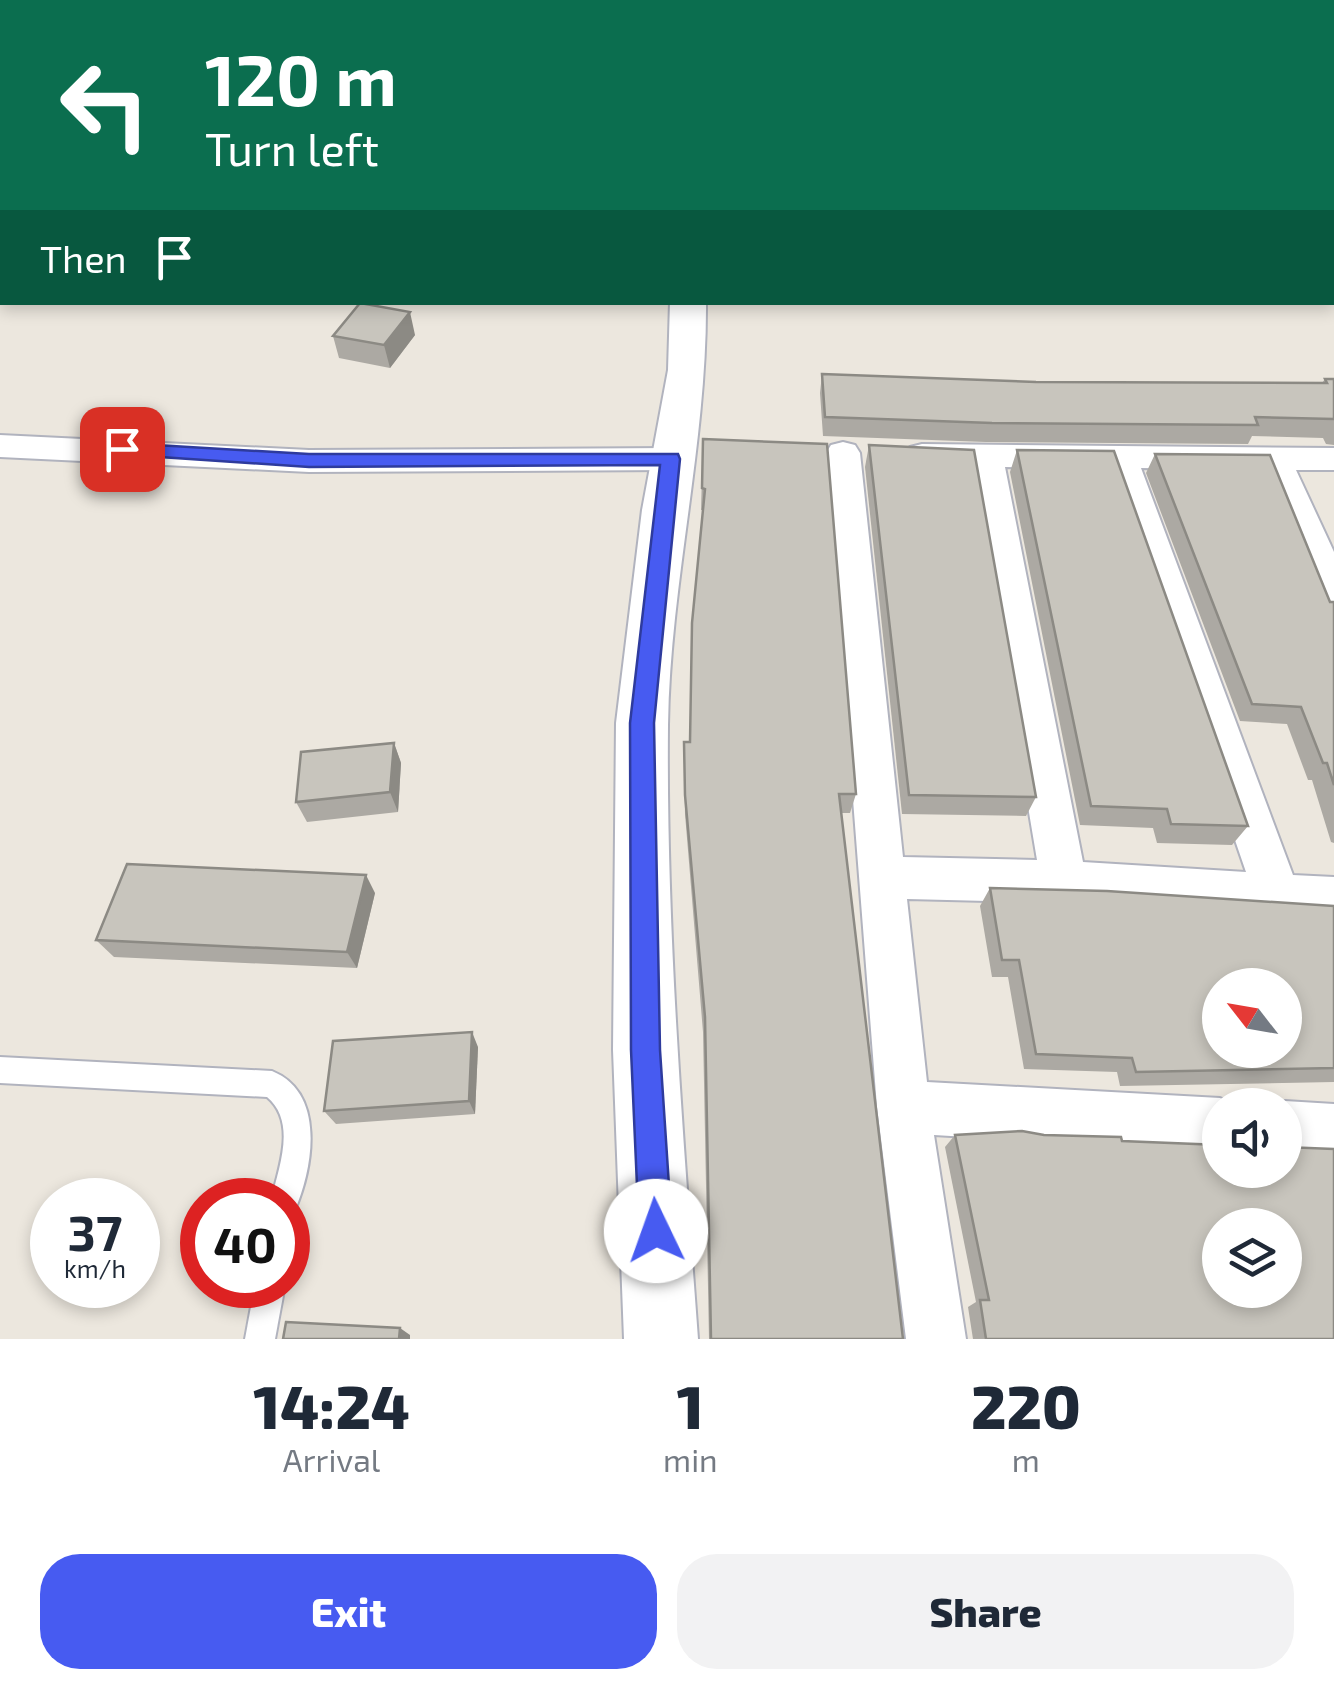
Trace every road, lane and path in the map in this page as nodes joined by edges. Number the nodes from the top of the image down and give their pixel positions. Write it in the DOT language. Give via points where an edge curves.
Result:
graph roads {
  1 [pos="688,305"];
  2 [pos="0,446"];
  3 [pos="685,450"];
  4 [pos="1119,455"];
  5 [pos="986,456"];
  6 [pos="1274,457"];
  7 [pos="1334,459"];
  8 [pos="1334,592"];
  9 [pos="883,876"];
  10 [pos="1064,882"];
  11 [pos="1277,895"];
  12 [pos="1334,899"];
  13 [pos="0,1070"];
  14 [pos="903,1107"];
  15 [pos="1202,1123"];
  16 [pos="1302,1129"];
  17 [pos="1334,1131"];
  18 [pos="290,1178"];
  19 [pos="266,1308"];
  20 [pos="260,1339"];
  21 [pos="662,1339"];
  22 [pos="936,1339"];
  1 -- 3 [label="street"];
  2 -- 3 [label="street" via="309,461"];
  3 -- 21 [label="street" via="642,723 645,1050"];
  4 -- 5 [label="street"];
  4 -- 6 [label="street"];
  4 -- 11 [label="street"];
  5 -- 9 [label="street" via="856,453"];
  5 -- 10 [label="street"];
  6 -- 7 [label="street"];
  6 -- 8 [label="street"];
  9 -- 10 [label="street"];
  9 -- 14 [label="street"];
  10 -- 11 [label="street"];
  11 -- 12 [label="street"];
  13 -- 18 [label="lane" via="272,1084 287,1093 300,1122"];
  14 -- 15 [label="street"];
  14 -- 22 [label="street"];
  16 -- 17 [label="street"];
  19 -- 20 [label="lane"];
}
